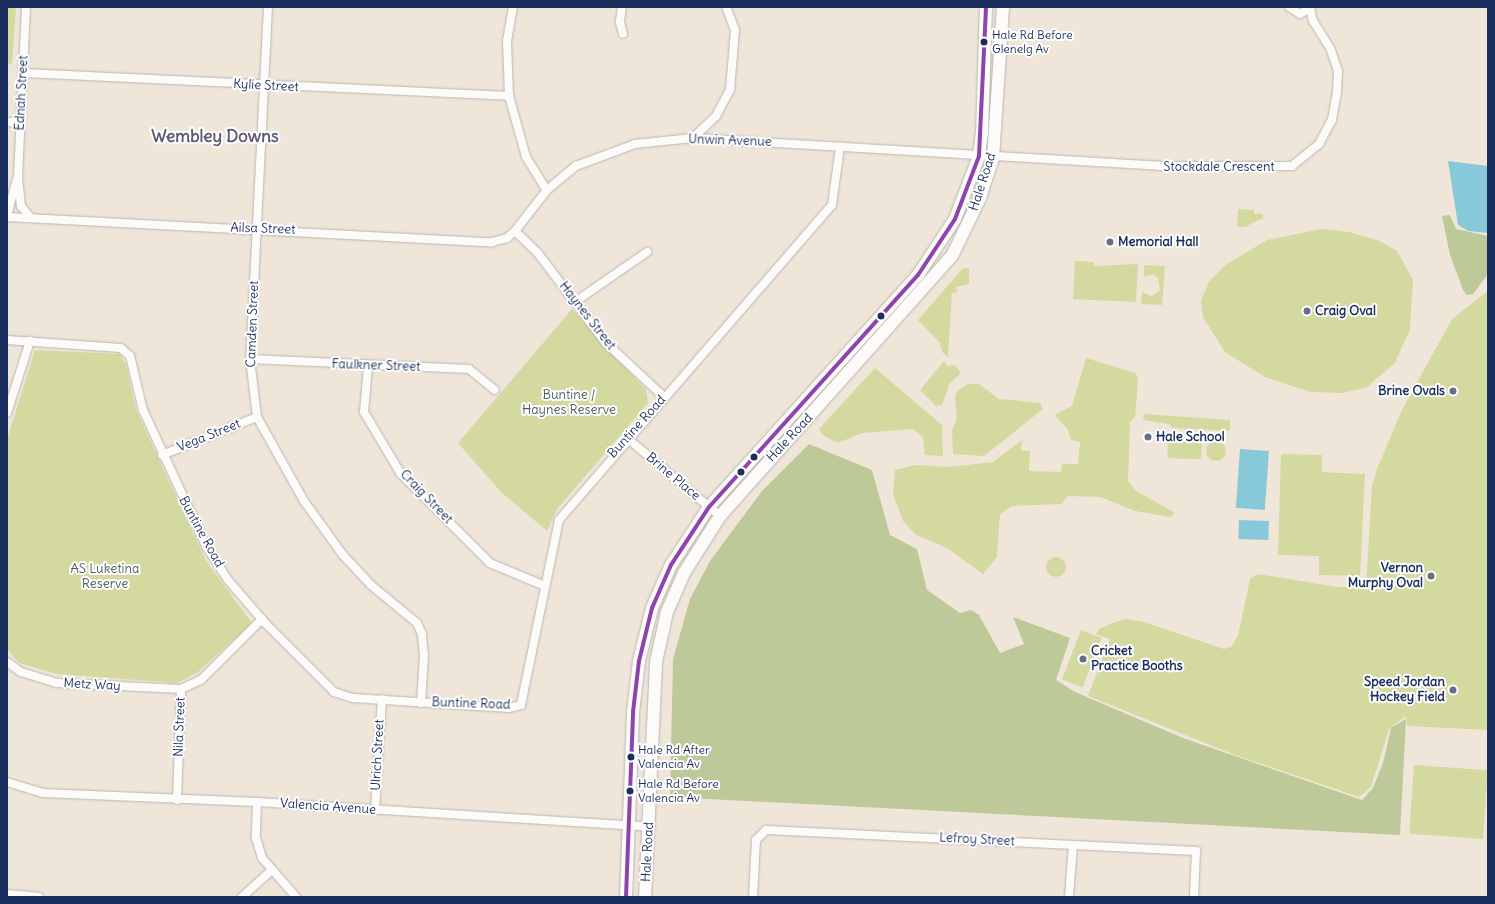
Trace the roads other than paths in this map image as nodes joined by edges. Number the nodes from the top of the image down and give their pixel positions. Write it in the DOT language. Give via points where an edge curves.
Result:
graph roads {
  1 [pos="26,7"];
  2 [pos="268,7"];
  3 [pos="513,7"];
  4 [pos="622,7"];
  5 [pos="726,7"];
  6 [pos="986,7"];
  7 [pos="1003,7"];
  8 [pos="1289,7"];
  9 [pos="1310,8"];
  10 [pos="1300,14"];
  11 [pos="1313,21"];
  12 [pos="623,34"];
  13 [pos="23,73"];
  14 [pos="264,86"];
  15 [pos="509,96"];
  16 [pos="7,122"];
  17 [pos="20,122"];
  18 [pos="693,138"];
  19 [pos="840,147"];
  20 [pos="979,156"];
  21 [pos="993,158"];
  22 [pos="18,178"];
  23 [pos="547,190"];
  24 [pos="29,216"];
  25 [pos="7,217"];
  26 [pos="257,228"];
  27 [pos="515,231"];
  28 [pos="647,252"];
  29 [pos="575,302"];
  30 [pos="7,340"];
  31 [pos="30,342"];
  32 [pos="250,359"];
  33 [pos="368,367"];
  34 [pos="495,390"];
  35 [pos="664,397"];
  36 [pos="7,413"];
  37 [pos="256,418"];
  38 [pos="626,438"];
  39 [pos="162,455"];
  40 [pos="710,507"];
  41 [pos="720,516"];
  42 [pos="545,586"];
  43 [pos="262,619"];
  44 [pos="7,662"];
  45 [pos="182,689"];
  46 [pos="382,699"];
  47 [pos="421,703"];
  48 [pos="7,782"];
  49 [pos="177,800"];
  50 [pos="257,802"];
  51 [pos="375,810"];
  52 [pos="630,826"];
  53 [pos="650,827"];
  54 [pos="1073,845"];
  55 [pos="270,872"];
  56 [pos="7,894"];
  57 [pos="39,897"];
  58 [pos="242,897"];
  59 [pos="296,897"];
  60 [pos="626,897"];
  61 [pos="645,897"];
  62 [pos="753,897"];
  63 [pos="1069,897"];
  64 [pos="1194,897"];
  1 -- 13 [label="street, Ednah Street"];
  2 -- 14 [label="street, Camden Street"];
  3 -- 15 [label="street" via="507,40"];
  4 -- 12 [label="street" via="620,22"];
  5 -- 18 [label="street" via="735,30 730,90 716,116"];
  6 -- 20 [label="main road, Hale Road"];
  7 -- 21 [label="main road, Hale Road"];
  8 -- 10 [label="street, Stockdale Crescent"];
  9 -- 10 [label="street"];
  9 -- 11 [label="street, Stockdale Crescent"];
  10 -- 11 [label="street, Stockdale Crescent"];
  11 -- 21 [label="street, Stockdale Crescent" via="1330,48 1338,71 1338,91 1332,120 1319,144 1292,166 1159,166"];
  13 -- 14 [label="street, Kylie Street"];
  13 -- 17 [label="street, Ednah Street"];
  14 -- 15 [label="street, Kylie Street"];
  14 -- 26 [label="street, Camden Street"];
  15 -- 23 [label="street" via="526,157"];
  16 -- 17 [label="street"];
  17 -- 22 [label="street, Ednah Street"];
  18 -- 19 [label="street, Unwin Avenue"];
  18 -- 23 [label="street, Unwin Avenue" via="614,150 576,166"];
  19 -- 20 [label="street, Unwin Avenue"];
  19 -- 35 [label="street, Buntine Road" via="832,205"];
  20 -- 21 [label="street, Stockdale Crescent"];
  20 -- 40 [label="main road, Hale Road" via="956,219 918,275"];
  21 -- 41 [label="main road, Hale Road" via="980,198 952,256"];
  22 -- 24 [label="street, Ednah Street" via="21,206"];
  22 -- 25 [label="street, Ednah Street"];
  23 -- 27 [label="street, Unwin Avenue"];
  24 -- 25 [label="street, Ailsa Street"];
  24 -- 26 [label="street, Ailsa Street"];
  26 -- 27 [label="street, Ailsa Street" via="492,242 507,238"];
  26 -- 32 [label="street, Camden Street"];
  27 -- 29 [label="street, Haynes Street" via="537,252"];
  28 -- 29 [label="street"];
  29 -- 35 [label="street, Haynes Street" via="605,342"];
  30 -- 31 [label="street, Buntine Road"];
  31 -- 36 [label="street"];
  31 -- 39 [label="street, Buntine Road" via="121,348 130,356 142,410"];
  32 -- 33 [label="street, Faulkner Street"];
  32 -- 37 [label="street, Camden Street"];
  33 -- 34 [label="street, Faulkner Street" via="469,369"];
  33 -- 42 [label="street, Craig Street" via="364,412 401,474 490,563"];
  35 -- 38 [label="street, Buntine Road"];
  37 -- 39 [label="street, Vega Street"];
  37 -- 47 [label="street, Camden Street" via="304,502 343,555 371,585 417,623 422,634 424,655"];
  38 -- 40 [label="street, Brine Place"];
  38 -- 42 [label="street, Buntine Road" via="559,520"];
  39 -- 43 [label="street, Buntine Road" via="206,546"];
  40 -- 41 [label="street, Brine Place"];
  40 -- 52 [label="main road, Hale Road" via="671,565 652,608 639,661 633,712"];
  41 -- 53 [label="main road, Hale Road" via="684,573 667,612 656,662"];
  42 -- 47 [label="street, Buntine Road" via="521,705 509,708"];
  43 -- 45 [label="street, Nila Street" via="202,679"];
  43 -- 46 [label="street, Buntine Road" via="334,692"];
  44 -- 45 [label="street, Metz Way" via="21,672 57,684"];
  45 -- 49 [label="street, Nila Street"];
  46 -- 47 [label="street, Buntine Road"];
  46 -- 51 [label="street, Ulrich Street"];
  48 -- 49 [label="street, Valencia Avenue" via="43,793"];
  49 -- 50 [label="street, Valencia Avenue"];
  50 -- 51 [label="street, Valencia Avenue"];
  50 -- 55 [label="street" via="256,838"];
  51 -- 52 [label="street, Valencia Avenue"];
  52 -- 53 [label="street, Valencia Avenue"];
  52 -- 60 [label="main road, Hale Road"];
  53 -- 61 [label="main road, Hale Road"];
  54 -- 62 [label="street, Lefroy Street" via="835,832 759,833"];
  54 -- 63 [label="street"];
  54 -- 64 [label="street, Lefroy Street" via="1196,851"];
  55 -- 58 [label="street"];
  55 -- 59 [label="street"];
  56 -- 57 [label="street"];
}
